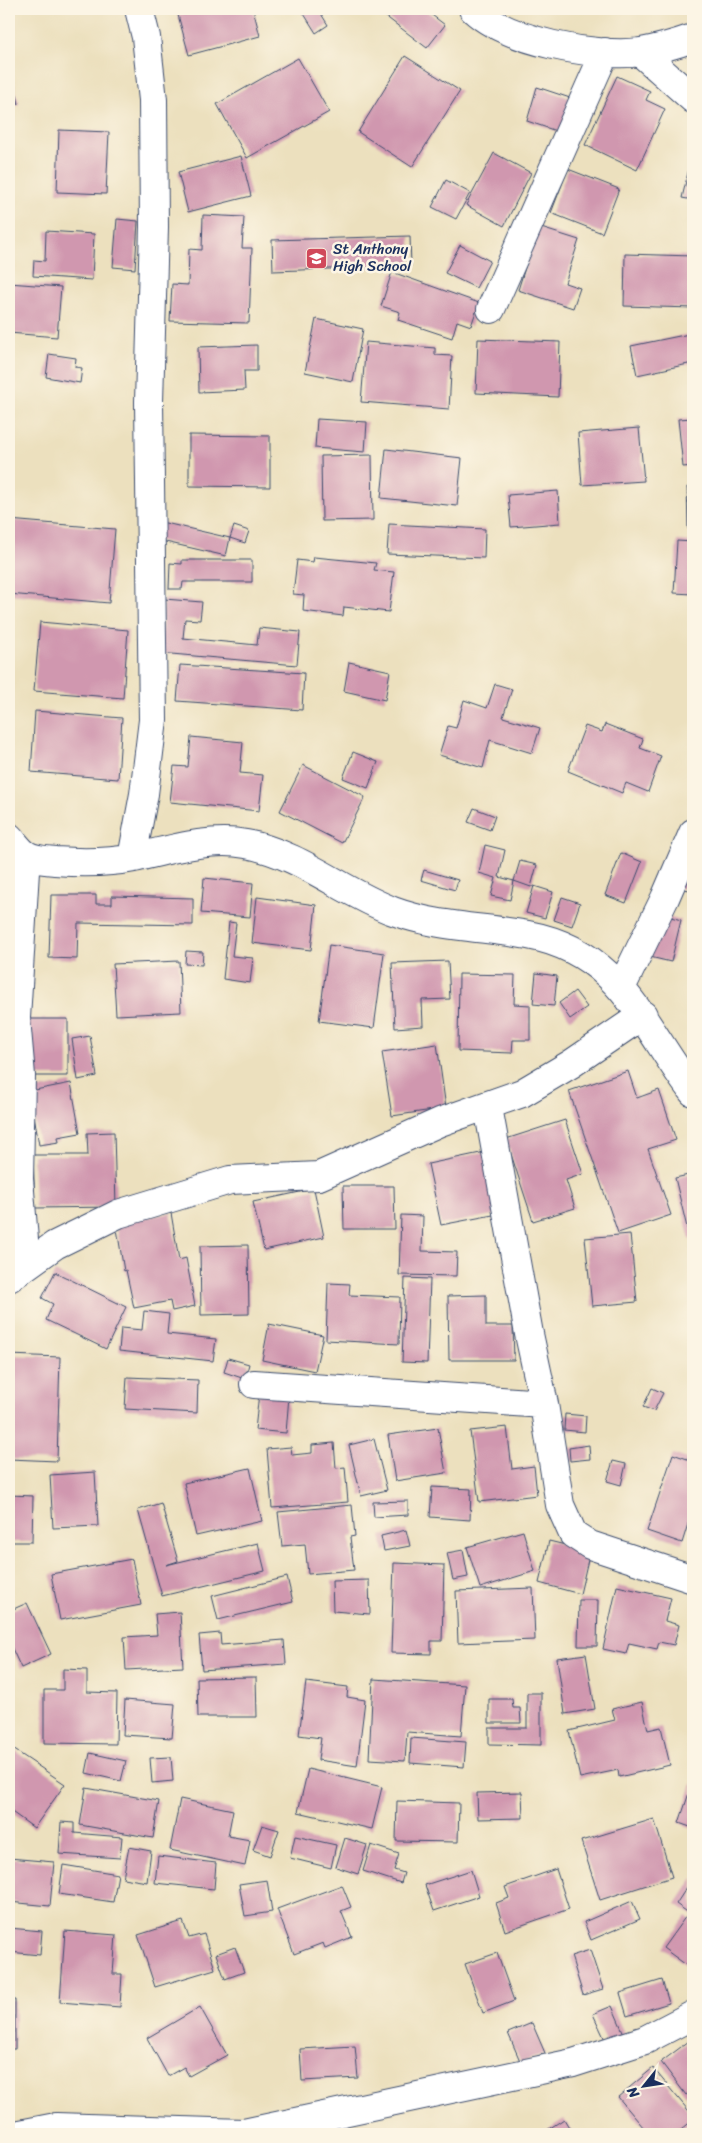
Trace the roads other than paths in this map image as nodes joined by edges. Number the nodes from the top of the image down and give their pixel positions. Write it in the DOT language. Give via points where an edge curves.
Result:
graph roads {
  1 [pos="139,9"];
  2 [pos="472,9"];
  3 [pos="693,38"];
  4 [pos="605,52"];
  5 [pos="640,52"];
  6 [pos="693,99"];
  7 [pos="491,309"];
  8 [pos="693,833"];
  9 [pos="17,846"];
  10 [pos="132,858"];
  11 [pos="621,988"];
  12 [pos="643,1015"];
  13 [pos="693,1092"];
  14 [pos="488,1106"];
  15 [pos="17,1271"];
  16 [pos="254,1384"];
  17 [pos="544,1404"];
  18 [pos="693,1579"];
  19 [pos="693,2015"];
  20 [pos="20,2134"];
  1 -- 10 [label="street" via="146,37 152,100 154,227 149,402 152,720 144,794"];
  2 -- 4 [label="street" via="499,27 539,43"];
  3 -- 5 [label="street"];
  4 -- 5 [label="street"];
  4 -- 7 [label="street"];
  5 -- 6 [label="street"];
  8 -- 11 [label="street" via="666,898"];
  9 -- 10 [label="street" via="44,860 97,863"];
  9 -- 15 [label="street" via="16,1018 21,1076"];
  10 -- 11 [label="street" via="191,845 245,843 312,867 364,898 394,911 470,927 530,935 567,946 597,964"];
  11 -- 12 [label="street"];
  12 -- 13 [label="street" via="673,1066"];
  12 -- 14 [label="street" via="522,1093"];
  14 -- 15 [label="street" via="440,1122 319,1176 230,1180 118,1214 55,1245"];
  14 -- 17 [label="street"];
  16 -- 17 [label="street"];
  17 -- 18 [label="street" via="560,1505 573,1534 590,1545"];
  19 -- 20 [label="street" via="646,2040 573,2063 244,2133 56,2127"];
}
